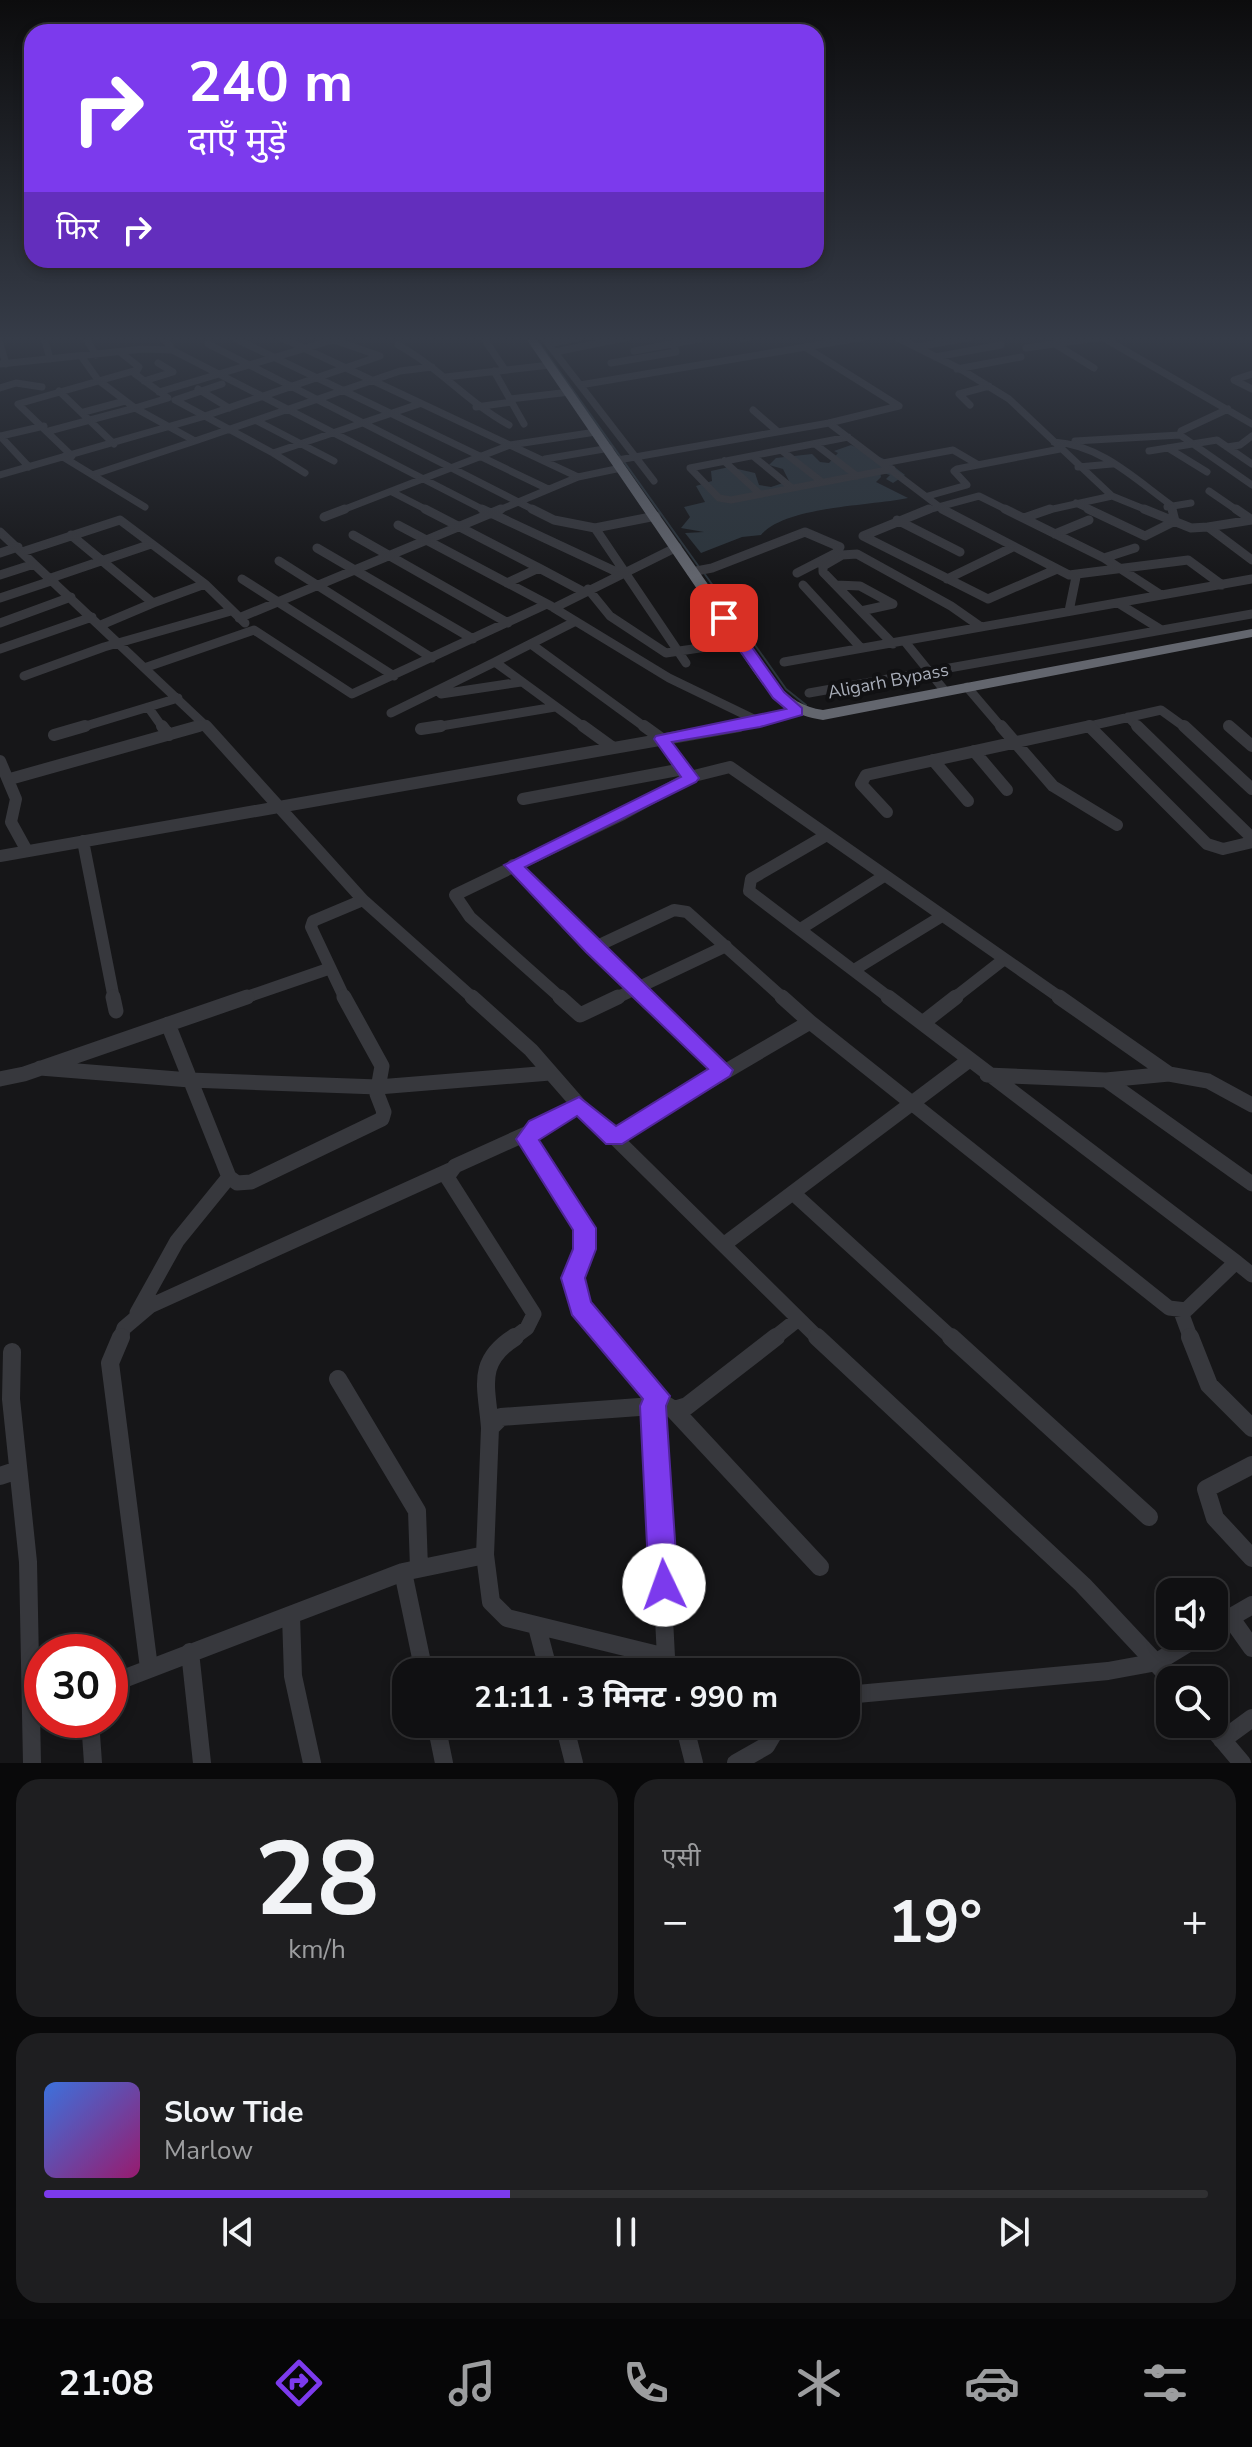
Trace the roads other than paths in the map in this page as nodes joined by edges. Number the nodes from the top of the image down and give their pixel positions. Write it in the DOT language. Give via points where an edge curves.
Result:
graph roads {
  1 [pos="35,419"];
  2 [pos="158,419"];
  3 [pos="194,419"];
  4 [pos="206,419"];
  5 [pos="262,419"];
  6 [pos="303,419"];
  7 [pos="352,419"];
  8 [pos="376,419"];
  9 [pos="402,419"];
  10 [pos="453,419"];
  11 [pos="499,419"];
  12 [pos="521,419"];
  13 [pos="590,419"];
  14 [pos="596,419"];
  15 [pos="764,419"];
  16 [pos="844,419"];
  17 [pos="1033,419"];
  18 [pos="1211,419"];
  19 [pos="93,420"];
  20 [pos="257,421"];
  21 [pos="829,423"];
  22 [pos="362,424"];
  23 [pos="524,424"];
  24 [pos="509,425"];
  25 [pos="171,426"];
  26 [pos="46,429"];
  27 [pos="226,430"];
  28 [pos="777,431"];
  29 [pos="596,432"];
  30 [pos="331,433"];
  31 [pos="1180,435"];
  32 [pos="0,436"];
  33 [pos="848,437"];
  34 [pos="1251,437"];
  35 [pos="195,441"];
  36 [pos="1072,441"];
  37 [pos="114,444"];
  38 [pos="303,444"];
  39 [pos="815,444"];
  40 [pos="1191,444"];
  41 [pos="510,445"];
  42 [pos="1240,445"];
  43 [pos="1057,446"];
  44 [pos="1227,447"];
  45 [pos="610,448"];
  46 [pos="1168,448"];
  47 [pos="672,450"];
  48 [pos="781,450"];
  49 [pos="1149,451"];
  50 [pos="273,453"];
  51 [pos="1252,453"];
  52 [pos="753,456"];
  53 [pos="68,457"];
  54 [pos="480,457"];
  55 [pos="545,459"];
  56 [pos="334,461"];
  57 [pos="624,461"];
  58 [pos="724,461"];
  59 [pos="883,463"];
  60 [pos="977,464"];
  61 [pos="1112,464"];
  62 [pos="1252,464"];
  63 [pos="29,467"];
  64 [pos="1078,467"];
  65 [pos="690,468"];
  66 [pos="449,469"];
  67 [pos="892,469"];
  68 [pos="1207,472"];
  69 [pos="305,473"];
  70 [pos="95,474"];
  71 [pos="0,475"];
  72 [pos="857,476"];
  73 [pos="578,477"];
  74 [pos="420,480"];
  75 [pos="654,481"];
  76 [pos="822,482"];
  77 [pos="1252,485"];
  78 [pos="792,488"];
  79 [pos="548,489"];
  80 [pos="1209,491"];
  81 [pos="392,492"];
  82 [pos="760,494"];
  83 [pos="928,496"];
  84 [pos="1112,496"];
  85 [pos="520,501"];
  86 [pos="1076,503"];
  87 [pos="1191,503"];
  88 [pos="1171,505"];
  89 [pos="936,506"];
  90 [pos="145,507"];
  91 [pos="1150,511"];
  92 [pos="490,513"];
  93 [pos="656,516"];
  94 [pos="324,517"];
  95 [pos="1024,518"];
  96 [pos="897,520"];
  97 [pos="1089,520"];
  98 [pos="1175,521"];
  99 [pos="398,525"];
  100 [pos="458,526"];
  101 [pos="1208,527"];
  102 [pos="595,528"];
  103 [pos="0,532"];
  104 [pos="1055,534"];
  105 [pos="71,535"];
  106 [pos="353,535"];
  107 [pos="427,540"];
  108 [pos="151,544"];
  109 [pos="677,547"];
  110 [pos="1013,547"];
  111 [pos="317,548"];
  112 [pos="1135,548"];
  113 [pos="20,549"];
  114 [pos="960,552"];
  115 [pos="0,553"];
  116 [pos="390,554"];
  117 [pos="1104,558"];
  118 [pos="103,560"];
  119 [pos="1252,560"];
  120 [pos="279,561"];
  121 [pos="34,564"];
  122 [pos="539,568"];
  123 [pos="1122,568"];
  124 [pos="354,569"];
  125 [pos="1057,569"];
  126 [pos="622,571"];
  127 [pos="698,571"];
  128 [pos="797,573"];
  129 [pos="0,575"];
  130 [pos="1076,577"];
  131 [pos="52,579"];
  132 [pos="242,579"];
  133 [pos="947,579"];
  134 [pos="1252,579"];
  135 [pos="507,583"];
  136 [pos="205,584"];
  137 [pos="316,584"];
  138 [pos="803,585"];
  139 [pos="836,585"];
  140 [pos="1222,585"];
  141 [pos="586,590"];
  142 [pos="1161,595"];
  143 [pos="71,597"];
  144 [pos="0,598"];
  145 [pos="280,601"];
  146 [pos="153,603"];
  147 [pos="1118,603"];
  148 [pos="550,606"];
  149 [pos="861,611"];
  150 [pos="1069,611"];
  151 [pos="1252,614"];
  152 [pos="235,615"];
  153 [pos="92,617"];
  154 [pos="574,622"];
  155 [pos="0,623"];
  156 [pos="508,623"];
  157 [pos="101,625"];
  158 [pos="981,627"];
  159 [pos="1160,629"];
  160 [pos="254,630"];
  161 [pos="1252,633"];
  162 [pos="473,639"];
  163 [pos="740,642"];
  164 [pos="122,643"];
  165 [pos="906,643"];
  166 [pos="531,644"];
  167 [pos="893,644"];
  168 [pos="861,648"];
  169 [pos="0,649"];
  170 [pos="679,652"];
  171 [pos="432,658"];
  172 [pos="495,662"];
  173 [pos="784,662"];
  174 [pos="686,663"];
  175 [pos="147,667"];
  176 [pos="24,676"];
  177 [pos="394,676"];
  178 [pos="521,682"];
  179 [pos="938,683"];
  180 [pos="967,687"];
  181 [pos="809,693"];
  182 [pos="430,695"];
  183 [pos="178,698"];
  184 [pos="148,707"];
  185 [pos="555,707"];
  186 [pos="797,711"];
  187 [pos="391,713"];
  188 [pos="1128,717"];
  189 [pos="760,722"];
  190 [pos="205,724"];
  191 [pos="1089,726"];
  192 [pos="1229,726"];
  193 [pos="421,729"];
  194 [pos="54,735"];
  195 [pos="169,735"];
  196 [pos="662,739"];
  197 [pos="1011,742"];
  198 [pos="1252,746"];
  199 [pos="612,747"];
  200 [pos="974,751"];
  201 [pos="933,760"];
  202 [pos="0,761"];
  203 [pos="687,774"];
  204 [pos="10,779"];
  205 [pos="1252,789"];
  206 [pos="1007,790"];
  207 [pos="523,799"];
  208 [pos="968,801"];
  209 [pos="281,807"];
  210 [pos="887,812"];
  211 [pos="0,815"];
  212 [pos="11,822"];
  213 [pos="1117,825"];
  214 [pos="825,836"];
  215 [pos="1252,840"];
  216 [pos="83,841"];
  217 [pos="27,851"];
  218 [pos="0,856"];
  219 [pos="513,865"];
  220 [pos="884,876"];
  221 [pos="363,900"];
  222 [pos="942,916"];
  223 [pos="802,928"];
  224 [pos="726,946"];
  225 [pos="593,948"];
  226 [pos="1003,960"];
  227 [pos="328,969"];
  228 [pos="854,970"];
  229 [pos="638,987"];
  230 [pos="116,1011"];
  231 [pos="810,1022"];
  232 [pos="924,1022"];
  233 [pos="168,1024"];
  234 [pos="968,1061"];
  235 [pos="40,1068"];
  236 [pos="723,1070"];
  237 [pos="550,1073"];
  238 [pos="1169,1074"];
  239 [pos="987,1075"];
  240 [pos="0,1079"];
  241 [pos="190,1080"];
  242 [pos="1106,1080"];
  243 [pos="378,1087"];
  244 [pos="909,1102"];
  245 [pos="579,1105"];
  246 [pos="1252,1105"];
  247 [pos="528,1133"];
  248 [pos="614,1137"];
  249 [pos="450,1170"];
  250 [pos="229,1177"];
  251 [pos="1252,1184"];
  252 [pos="793,1193"];
  253 [pos="726,1243"];
  254 [pos="1236,1262"];
  255 [pos="1252,1275"];
  256 [pos="1181,1312"];
  257 [pos="135,1316"];
  258 [pos="797,1320"];
  259 [pos="12,1352"];
  260 [pos="338,1379"];
  261 [pos="6,1401"];
  262 [pos="655,1401"];
  263 [pos="674,1410"];
  264 [pos="490,1428"];
  265 [pos="1252,1428"];
  266 [pos="1252,1465"];
  267 [pos="9,1473"];
  268 [pos="1149,1517"];
  269 [pos="485,1555"];
  270 [pos="1252,1558"];
  271 [pos="820,1567"];
  272 [pos="411,1570"];
  273 [pos="1252,1605"];
  274 [pos="291,1616"];
  275 [pos="1228,1619"];
  276 [pos="537,1627"];
  277 [pos="1228,1627"];
  278 [pos="31,1634"];
  279 [pos="1252,1648"];
  280 [pos="1177,1650"];
  281 [pos="190,1652"];
  282 [pos="422,1658"];
  283 [pos="545,1658"];
  284 [pos="644,1658"];
  285 [pos="668,1658"];
  286 [pos="1157,1662"];
  287 [pos="1160,1666"];
  288 [pos="149,1668"];
  289 [pos="128,1677"];
  290 [pos="860,1693"];
  291 [pos="1252,1718"];
  292 [pos="1228,1727"];
  293 [pos="34,1738"];
  294 [pos="91,1738"];
  295 [pos="439,1738"];
  296 [pos="568,1738"];
  297 [pos="688,1738"];
  298 [pos="771,1738"];
  299 [pos="1220,1738"];
  300 [pos="32,1763"];
  301 [pos="93,1763"];
  302 [pos="202,1763"];
  303 [pos="312,1763"];
  304 [pos="444,1763"];
  305 [pos="574,1763"];
  306 [pos="694,1763"];
  307 [pos="736,1763"];
  308 [pos="1242,1763"];
  1 -- 26 [label="street"];
  2 -- 25 [label="street"];
  3 -- 25 [label="street"];
  4 -- 27 [label="street"];
  5 -- 20 [label="street"];
  6 -- 30 [label="street"];
  7 -- 22 [label="street"];
  8 -- 22 [label="street"];
  9 -- 54 [label="street"];
  10 -- 41 [label="street"];
  11 -- 24 [label="street"];
  12 -- 23 [label="street"];
  13 -- 29 [label="highway"];
  14 -- 57 [label="street"];
  15 -- 28 [label="street"];
  16 -- 21 [label="street"];
  17 -- 43 [label="street"];
  18 -- 31 [label="street"];
  19 -- 26 [label="street"];
  19 -- 37 [label="street"];
  20 -- 27 [label="street"];
  20 -- 38 [label="street"];
  21 -- 28 [label="street"];
  21 -- 33 [label="street"];
  22 -- 30 [label="street"];
  22 -- 66 [label="street"];
  25 -- 35 [label="street"];
  25 -- 37 [label="street"];
  26 -- 32 [label="street"];
  26 -- 53 [label="street"];
  27 -- 35 [label="street"];
  27 -- 50 [label="street"];
  28 -- 47 [label="street"];
  29 -- 41 [label="street"];
  29 -- 45 [label="highway"];
  30 -- 38 [label="street"];
  30 -- 74 [label="street"];
  31 -- 36 [label="street"];
  31 -- 40 [label="street"];
  32 -- 63 [label="street"];
  33 -- 39 [label="street"];
  33 -- 59 [label="street"];
  34 -- 42 [label="street"];
  35 -- 70 [label="street"];
  36 -- 43 [label="street"];
  36 -- 61 [label="street"];
  37 -- 53 [label="street"];
  38 -- 50 [label="street"];
  38 -- 56 [label="street"];
  39 -- 48 [label="street"];
  39 -- 72 [label="street"];
  40 -- 44 [label="street" via="1217,440"];
  40 -- 46 [label="street"];
  40 -- 77 [label="street"];
  41 -- 54 [label="street"];
  41 -- 55 [label="street"];
  42 -- 44 [label="street"];
  42 -- 51 [label="street"];
  43 -- 60 [label="street"];
  43 -- 64 [label="street"];
  44 -- 62 [label="street"];
  45 -- 55 [label="street"];
  45 -- 57 [label="highway"];
  46 -- 49 [label="street"];
  46 -- 68 [label="street"];
  47 -- 57 [label="street"];
  47 -- 65 [label="street"];
  48 -- 52 [label="street"];
  48 -- 76 [label="street"];
  50 -- 69 [label="street"];
  52 -- 58 [label="street"];
  52 -- 78 [label="street"];
  53 -- 63 [label="street"];
  53 -- 70 [label="street"];
  54 -- 66 [label="street"];
  54 -- 79 [label="street"];
  55 -- 73 [label="street"];
  57 -- 73 [label="street"];
  57 -- 75 [label="street"];
  57 -- 93 [label="highway"];
  58 -- 65 [label="street"];
  58 -- 82 [label="street"];
  59 -- 60 [label="street" via="953,450"];
  59 -- 67 [label="street"];
  60 -- 83 [label="street" via="954,471 967,485"];
  61 -- 64 [label="street"];
  61 -- 88 [label="street"];
  63 -- 71 [label="street"];
  64 -- 84 [label="street"];
  65 -- 82 [label="street" via="719,498"];
  66 -- 74 [label="street"];
  66 -- 85 [label="street"];
  67 -- 72 [label="street"];
  67 -- 83 [label="street"];
  70 -- 90 [label="street"];
  72 -- 76 [label="street"];
  73 -- 79 [label="street"];
  74 -- 81 [label="street"];
  74 -- 92 [label="street"];
  76 -- 78 [label="street"];
  78 -- 82 [label="street"];
  79 -- 85 [label="street"];
  80 -- 101 [label="street" via="1252,520"];
  81 -- 94 [label="street"];
  81 -- 100 [label="street"];
  83 -- 89 [label="street"];
  84 -- 86 [label="street"];
  84 -- 91 [label="street"];
  85 -- 92 [label="street"];
  85 -- 102 [label="street" via="554,520"];
  86 -- 95 [label="street"];
  86 -- 98 [label="street" via="1145,536"];
  87 -- 88 [label="street"];
  88 -- 91 [label="street"];
  88 -- 98 [label="street"];
  89 -- 95 [label="street" via="979,496"];
  89 -- 96 [label="street"];
  89 -- 110 [label="street"];
  91 -- 98 [label="street"];
  92 -- 100 [label="street"];
  92 -- 126 [label="street"];
  93 -- 102 [label="street"];
  93 -- 109 [label="highway"];
  95 -- 104 [label="street"];
  96 -- 114 [label="street"];
  96 -- 133 [label="street" via="863,536"];
  97 -- 104 [label="street"];
  98 -- 101 [label="street" via="1191,528"];
  99 -- 107 [label="street"];
  100 -- 107 [label="street"];
  100 -- 122 [label="street"];
  101 -- 119 [label="street"];
  102 -- 126 [label="street"];
  103 -- 113 [label="street"];
  104 -- 117 [label="street"];
  105 -- 108 [label="street" via="120,520"];
  105 -- 113 [label="street"];
  105 -- 118 [label="street"];
  106 -- 116 [label="street"];
  107 -- 116 [label="street"];
  107 -- 135 [label="street"];
  108 -- 118 [label="street"];
  108 -- 136 [label="street"];
  109 -- 126 [label="street"];
  109 -- 127 [label="highway"];
  110 -- 125 [label="street"];
  110 -- 133 [label="street"];
  111 -- 124 [label="street"];
  112 -- 117 [label="street"];
  113 -- 115 [label="street"];
  113 -- 121 [label="street"];
  116 -- 124 [label="street"];
  116 -- 156 [label="street"];
  117 -- 123 [label="street"];
  118 -- 131 [label="street"];
  118 -- 146 [label="street"];
  120 -- 137 [label="street"];
  121 -- 129 [label="street"];
  121 -- 131 [label="street"];
  122 -- 135 [label="street"];
  122 -- 141 [label="street"];
  123 -- 130 [label="street"];
  123 -- 140 [label="street" via="1188,560"];
  123 -- 142 [label="street"];
  124 -- 137 [label="street"];
  124 -- 162 [label="street"];
  125 -- 130 [label="street"];
  125 -- 133 [label="street" via="994,599"];
  126 -- 141 [label="street"];
  126 -- 170 [label="street"];
  127 -- 128 [label="street" via="805,532 840,547"];
  127 -- 163 [label="highway"];
  130 -- 150 [label="street"];
  131 -- 143 [label="street"];
  131 -- 144 [label="street"];
  132 -- 145 [label="street"];
  134 -- 140 [label="street"];
  135 -- 148 [label="street"];
  136 -- 146 [label="street"];
  136 -- 152 [label="street"];
  137 -- 145 [label="street"];
  137 -- 171 [label="street"];
  138 -- 168 [label="street"];
  139 -- 149 [label="street"];
  139 -- 149 [label="street" via="860,586 893,604"];
  139 -- 158 [label="street" via="823,566 842,555 857,554"];
  140 -- 142 [label="street"];
  141 -- 148 [label="street"];
  141 -- 170 [label="street" via="610,616 666,653"];
  142 -- 147 [label="street"];
  143 -- 153 [label="street"];
  143 -- 155 [label="street"];
  145 -- 152 [label="street"];
  145 -- 177 [label="street"];
  146 -- 157 [label="street"];
  147 -- 150 [label="street"];
  147 -- 159 [label="street"];
  148 -- 154 [label="street"];
  148 -- 156 [label="street"];
  149 -- 167 [label="street"];
  150 -- 158 [label="street"];
  151 -- 159 [label="street"];
  152 -- 160 [label="street"];
  152 -- 164 [label="street"];
  153 -- 157 [label="street"];
  153 -- 169 [label="street"];
  154 -- 166 [label="street"];
  154 -- 189 [label="street" via="669,678"];
  156 -- 162 [label="street"];
  157 -- 164 [label="street"];
  158 -- 165 [label="street"];
  159 -- 179 [label="street"];
  160 -- 175 [label="street"];
  160 -- 177 [label="street" via="349,694"];
  161 -- 180 [label="highway, Aligarh Bypass"];
  162 -- 171 [label="street"];
  163 -- 170 [label="street"];
  163 -- 186 [label="highway" via="778,695"];
  164 -- 175 [label="street"];
  164 -- 176 [label="street"];
  165 -- 167 [label="street"];
  165 -- 179 [label="street"];
  166 -- 172 [label="street"];
  166 -- 196 [label="street"];
  167 -- 168 [label="street"];
  168 -- 173 [label="street"];
  170 -- 174 [label="street"];
  171 -- 177 [label="street"];
  172 -- 178 [label="street"];
  172 -- 182 [label="street"];
  175 -- 183 [label="street"];
  178 -- 182 [label="street"];
  178 -- 185 [label="street"];
  179 -- 180 [label="highway, Aligarh Bypass"];
  179 -- 181 [label="street"];
  179 -- 186 [label="highway, Aligarh Bypass" via="823,715"];
  180 -- 197 [label="street"];
  182 -- 187 [label="street"];
  183 -- 184 [label="street"];
  183 -- 190 [label="street"];
  184 -- 194 [label="street"];
  184 -- 195 [label="street"];
  185 -- 193 [label="street"];
  185 -- 199 [label="street"];
  186 -- 189 [label="street"];
  188 -- 191 [label="street"];
  188 -- 205 [label="street" via="1170,713"];
  188 -- 215 [label="street"];
  189 -- 196 [label="street"];
  190 -- 195 [label="street"];
  190 -- 209 [label="street"];
  191 -- 197 [label="street"];
  191 -- 215 [label="street" via="1207,844 1223,849"];
  192 -- 198 [label="street"];
  195 -- 204 [label="street"];
  196 -- 199 [label="street"];
  196 -- 203 [label="street"];
  197 -- 200 [label="street"];
  197 -- 213 [label="street" via="1053,786"];
  199 -- 209 [label="street"];
  200 -- 201 [label="street"];
  200 -- 206 [label="street"];
  201 -- 208 [label="street"];
  201 -- 210 [label="street" via="862,778 861,784"];
  202 -- 204 [label="street"];
  203 -- 207 [label="street"];
  203 -- 214 [label="street" via="730,767"];
  203 -- 219 [label="street"];
  204 -- 212 [label="street" via="18,808"];
  209 -- 216 [label="street"];
  209 -- 221 [label="street"];
  211 -- 212 [label="street"];
  212 -- 217 [label="street"];
  214 -- 220 [label="street"];
  214 -- 223 [label="street" via="751,879 747,887"];
  216 -- 217 [label="street"];
  216 -- 230 [label="street"];
  217 -- 218 [label="street"];
  219 -- 225 [label="street"];
  219 -- 229 [label="street" via="459,890 456,902 574,1012 591,1013"];
  220 -- 222 [label="street"];
  220 -- 223 [label="street"];
  221 -- 227 [label="street" via="311,923"];
  221 -- 237 [label="street" via="485,1007"];
  222 -- 226 [label="street"];
  222 -- 228 [label="street"];
  223 -- 228 [label="street"];
  224 -- 225 [label="street" via="678,910"];
  224 -- 229 [label="street"];
  224 -- 231 [label="street"];
  225 -- 229 [label="street"];
  226 -- 232 [label="street"];
  226 -- 238 [label="street"];
  227 -- 233 [label="street"];
  227 -- 243 [label="street" via="382,1066"];
  228 -- 232 [label="street"];
  229 -- 236 [label="street"];
  231 -- 236 [label="street"];
  231 -- 244 [label="street"];
  232 -- 234 [label="street"];
  233 -- 235 [label="street"];
  233 -- 241 [label="street"];
  234 -- 239 [label="street"];
  234 -- 244 [label="street"];
  235 -- 240 [label="street"];
  235 -- 241 [label="street"];
  236 -- 248 [label="street"];
  237 -- 243 [label="street"];
  237 -- 245 [label="street"];
  238 -- 242 [label="street"];
  238 -- 246 [label="street" via="1208,1081"];
  239 -- 242 [label="street"];
  239 -- 254 [label="street"];
  241 -- 243 [label="street"];
  241 -- 250 [label="street"];
  242 -- 251 [label="street"];
  243 -- 250 [label="street" via="384,1112 379,1124 251,1182 237,1183"];
  244 -- 252 [label="street"];
  244 -- 256 [label="street" via="1169,1308"];
  245 -- 247 [label="street"];
  245 -- 248 [label="street"];
  247 -- 249 [label="street"];
  247 -- 262 [label="street" via="529,1146 584,1228 585,1249 573,1278 580,1308"];
  248 -- 253 [label="street"];
  249 -- 257 [label="street"];
  249 -- 264 [label="street" via="448,1184 534,1314 528,1327 492,1355 487,1371"];
  250 -- 257 [label="street" via="200,1206"];
  252 -- 253 [label="street"];
  252 -- 268 [label="street"];
  253 -- 258 [label="street"];
  254 -- 255 [label="street"];
  254 -- 256 [label="street"];
  256 -- 265 [label="street" via="1209,1385"];
  257 -- 288 [label="street" via="124,1328 110,1363"];
  258 -- 263 [label="street" via="687,1406"];
  258 -- 286 [label="street" via="1091,1593"];
  259 -- 261 [label="street"];
  260 -- 272 [label="street" via="417,1511"];
  261 -- 267 [label="street"];
  262 -- 263 [label="street"];
  262 -- 264 [label="street" via="518,1414 501,1417"];
  262 -- 285 [label="street"];
  263 -- 271 [label="street"];
  264 -- 269 [label="street"];
  266 -- 270 [label="street" via="1206,1489 1205,1497 1207,1508"];
  267 -- 278 [label="street" via="28,1562"];
  269 -- 272 [label="street"];
  269 -- 276 [label="street" via="497,1611"];
  272 -- 274 [label="street"];
  272 -- 282 [label="street"];
  273 -- 275 [label="street"];
  274 -- 281 [label="street"];
  274 -- 303 [label="street" via="293,1676"];
  276 -- 283 [label="street"];
  276 -- 284 [label="street"];
  277 -- 279 [label="street"];
  280 -- 286 [label="street"];
  281 -- 288 [label="street"];
  281 -- 302 [label="street"];
  286 -- 287 [label="street"];
  286 -- 290 [label="street"];
  288 -- 289 [label="street"];
  291 -- 292 [label="street"];
  293 -- 300 [label="street"];
  294 -- 301 [label="street"];
  295 -- 304 [label="street"];
  296 -- 305 [label="street"];
  297 -- 306 [label="street"];
  298 -- 307 [label="street"];
  299 -- 308 [label="street"];
}
